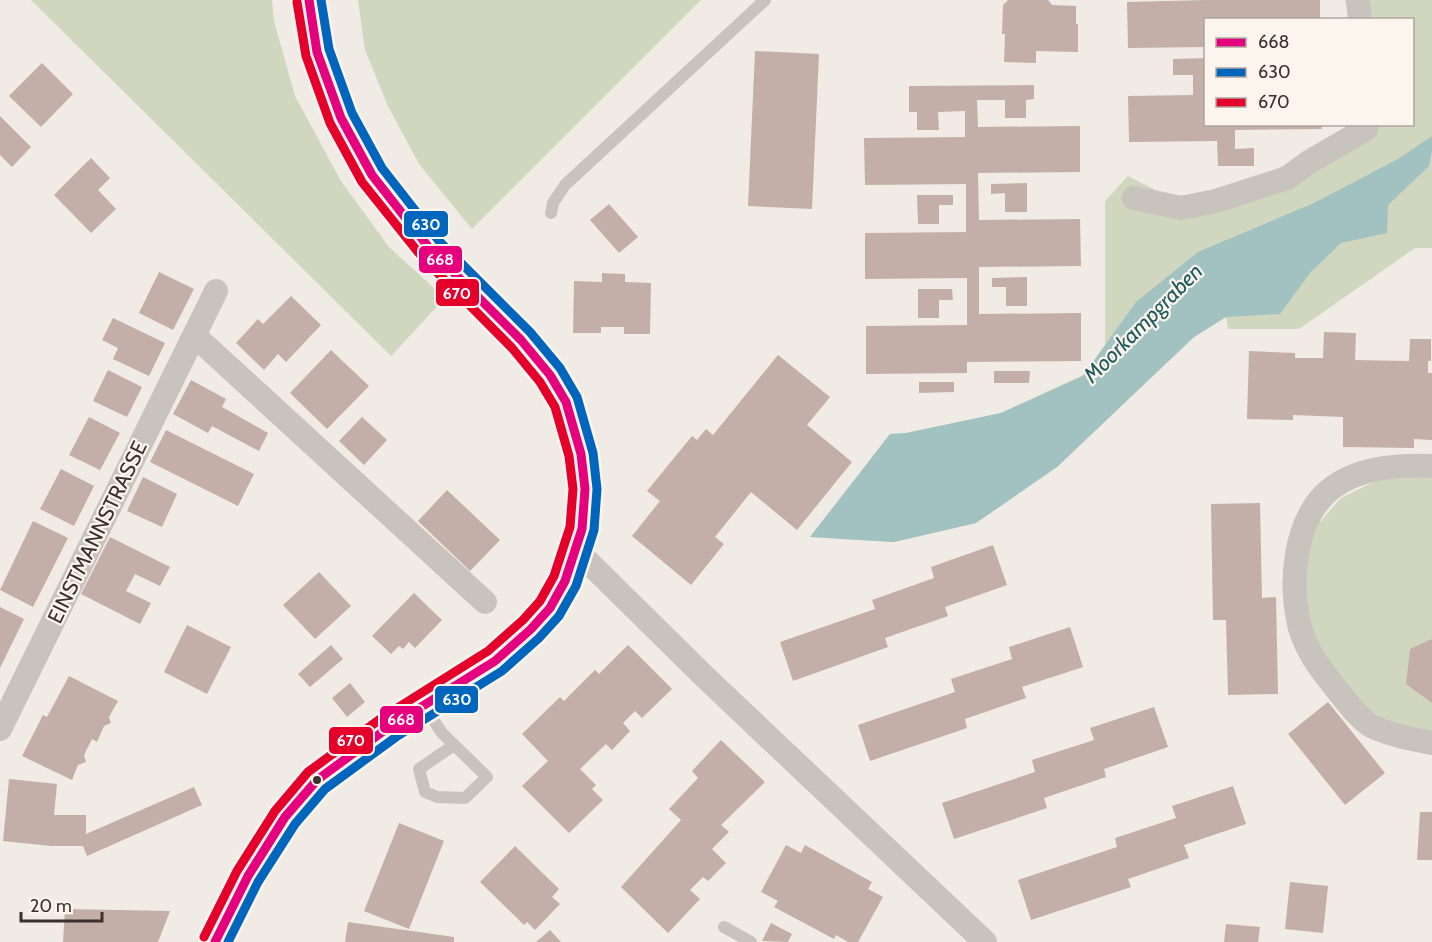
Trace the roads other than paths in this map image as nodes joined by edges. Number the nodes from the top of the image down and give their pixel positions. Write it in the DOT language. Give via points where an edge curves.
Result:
graph roads {
  1 [pos="309,0"];
  2 [pos="765,0"];
  3 [pos="1358,0"];
  4 [pos="1360,18"];
  5 [pos="1367,127"];
  6 [pos="1134,198"];
  7 [pos="551,213"];
  8 [pos="216,291"];
  9 [pos="195,336"];
  10 [pos="1432,466"];
  11 [pos="575,549"];
  12 [pos="485,602"];
  13 [pos="424,705"];
  14 [pos="0,729"];
  15 [pos="1432,743"];
  16 [pos="454,745"];
  17 [pos="235,904"];
  18 [pos="724,927"];
  19 [pos="215,942"];
  20 [pos="237,942"];
  21 [pos="751,942"];
  22 [pos="985,942"];
  1 -- 11 [label="street" via="317,52 341,118 372,175 430,249 543,366 567,402 581,454 585,489 582,529"];
  2 -- 7 [label="lane" via="565,185"];
  3 -- 4 [label="street"];
  5 -- 6 [label="street" via="1287,178 1216,201 1181,208"];
  8 -- 9 [label="street, EINSTMANNSTRASSE"];
  9 -- 12 [label="street"];
  9 -- 14 [label="street, EINSTMANNSTRASSE"];
  10 -- 15 [label="street" via="1388,466 1353,476 1326,494 1307,519 1295,585 1298,620 1308,648 1344,699 1369,725"];
  11 -- 13 [label="street" via="565,581 550,608 531,629 495,661"];
  11 -- 22 [label="street"];
  13 -- 16 [label="lane"];
  13 -- 17 [label="street" via="317,780 285,817"];
  16 -- 16 [label="lane" via="487,777 465,798 437,797 425,792 419,769"];
  17 -- 19 [label="street"];
  17 -- 20 [label="street"];
  18 -- 21 [label="lane"];
}
